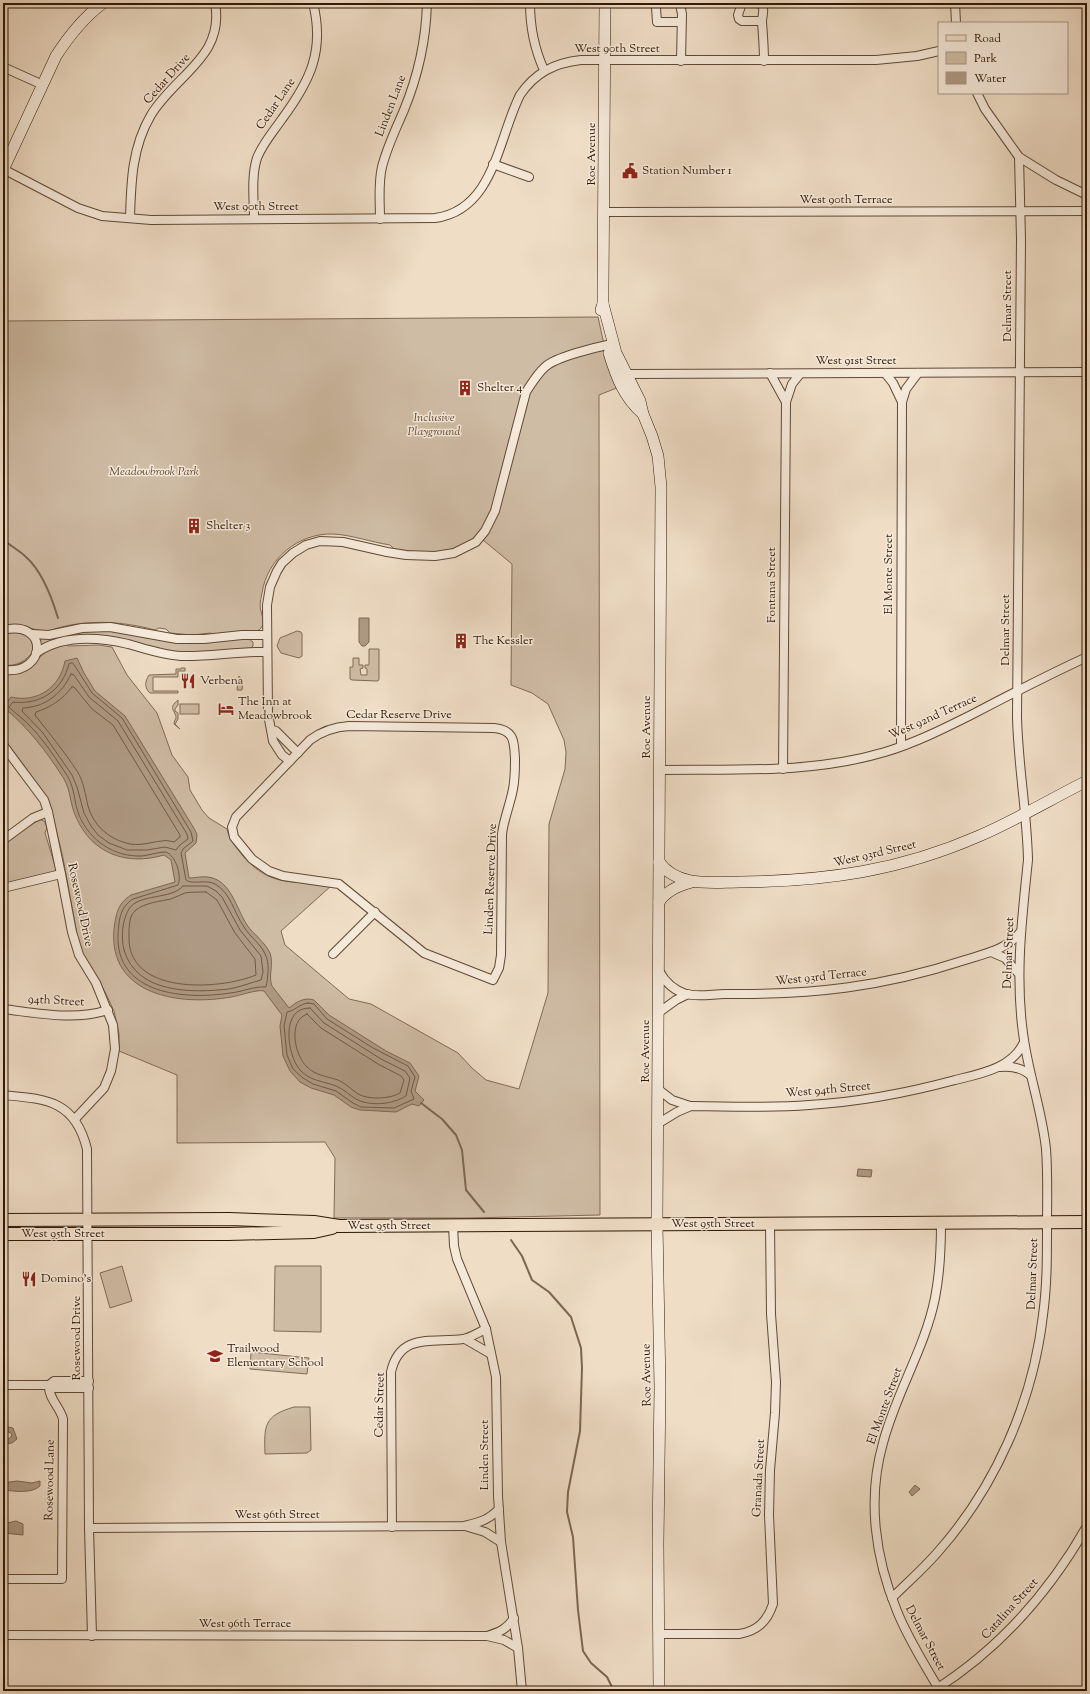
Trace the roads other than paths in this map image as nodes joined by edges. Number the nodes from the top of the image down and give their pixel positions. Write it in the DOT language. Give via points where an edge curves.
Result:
graph roads {
  1 [pos="103,3"];
  2 [pos="215,3"];
  3 [pos="313,3"];
  4 [pos="427,3"];
  5 [pos="530,3"];
  6 [pos="605,3"];
  7 [pos="658,3"];
  8 [pos="678,3"];
  9 [pos="742,3"];
  10 [pos="756,3"];
  11 [pos="954,3"];
  12 [pos="762,21"];
  13 [pos="680,22"];
  14 [pos="956,22"];
  15 [pos="938,51"];
  16 [pos="605,61"];
  17 [pos="680,61"];
  18 [pos="764,61"];
  19 [pos="3,66"];
  20 [pos="544,70"];
  21 [pos="43,85"];
  22 [pos="978,94"];
  23 [pos="1019,157"];
  24 [pos="493,164"];
  25 [pos="3,170"];
  26 [pos="529,177"];
  27 [pos="1087,195"];
  28 [pos="1020,211"];
  29 [pos="1087,211"];
  30 [pos="604,212"];
  31 [pos="130,218"];
  32 [pos="254,219"];
  33 [pos="380,219"];
  34 [pos="609,344"];
  35 [pos="1087,372"];
  36 [pos="770,373"];
  37 [pos="885,373"];
  38 [pos="918,373"];
  39 [pos="1020,373"];
  40 [pos="626,374"];
  41 [pos="800,374"];
  42 [pos="786,402"];
  43 [pos="902,402"];
  44 [pos="643,414"];
  45 [pos="3,630"];
  46 [pos="32,634"];
  47 [pos="267,635"];
  48 [pos="267,652"];
  49 [pos="36,653"];
  50 [pos="1087,657"];
  51 [pos="3,670"];
  52 [pos="1018,691"];
  53 [pos="272,730"];
  54 [pos="508,732"];
  55 [pos="3,745"];
  56 [pos="900,746"];
  57 [pos="298,753"];
  58 [pos="290,761"];
  59 [pos="783,769"];
  60 [pos="660,770"];
  61 [pos="1087,781"];
  62 [pos="48,812"];
  63 [pos="1025,813"];
  64 [pos="3,840"];
  65 [pos="659,862"];
  66 [pos="62,874"];
  67 [pos="692,882"];
  68 [pos="3,888"];
  69 [pos="659,902"];
  70 [pos="375,912"];
  71 [pos="1021,930"];
  72 [pos="991,952"];
  73 [pos="333,954"];
  74 [pos="658,971"];
  75 [pos="1018,973"];
  76 [pos="493,980"];
  77 [pos="688,994"];
  78 [pos="3,1009"];
  79 [pos="108,1010"];
  80 [pos="658,1013"];
  81 [pos="1024,1042"];
  82 [pos="999,1067"];
  83 [pos="1031,1076"];
  84 [pos="659,1090"];
  85 [pos="3,1095"];
  86 [pos="691,1106"];
  87 [pos="75,1120"];
  88 [pos="659,1123"];
  89 [pos="3,1220"];
  90 [pos="88,1220"];
  91 [pos="1047,1222"];
  92 [pos="1087,1222"];
  93 [pos="941,1223"];
  94 [pos="658,1224"];
  95 [pos="770,1224"];
  96 [pos="453,1225"];
  97 [pos="339,1226"];
  98 [pos="3,1234"];
  99 [pos="88,1234"];
  100 [pos="486,1328"];
  101 [pos="465,1339"];
  102 [pos="491,1354"];
  103 [pos="3,1385"];
  104 [pos="49,1385"];
  105 [pos="89,1385"];
  106 [pos="499,1509"];
  107 [pos="464,1526"];
  108 [pos="1087,1526"];
  109 [pos="392,1527"];
  110 [pos="89,1528"];
  111 [pos="501,1542"];
  112 [pos="3,1579"];
  113 [pos="892,1598"];
  114 [pos="514,1618"];
  115 [pos="659,1634"];
  116 [pos="3,1635"];
  117 [pos="92,1636"];
  118 [pos="486,1636"];
  119 [pos="518,1648"];
  120 [pos="937,1690"];
  121 [pos="522,1691"];
  122 [pos="659,1691"];
  1 -- 21 [label="main road" via="67,40 56,56"];
  2 -- 31 [label="street, Cedar Drive" via="216,30 208,49 160,102 142,133 132,168"];
  3 -- 32 [label="street, Cedar Lane" via="317,32 315,58 306,84 265,143 257,160 254,173"];
  4 -- 33 [label="street, Linden Lane" via="419,64 382,168"];
  5 -- 20 [label="street" via="535,48"];
  6 -- 16 [label="main road, Roe Avenue"];
  7 -- 13 [label="street" via="657,22"];
  8 -- 13 [label="street" via="681,10"];
  9 -- 12 [label="street" via="739,19"];
  10 -- 12 [label="street" via="763,5"];
  11 -- 14 [label="street"];
  12 -- 18 [label="street"];
  13 -- 17 [label="street"];
  15 -- 18 [label="street, West 90th Street" via="888,59"];
  16 -- 17 [label="street, West 90th Street"];
  16 -- 20 [label="street, West 90th Street" via="568,61"];
  16 -- 30 [label="main road, Roe Avenue"];
  17 -- 18 [label="street, West 90th Street"];
  19 -- 21 [label="street"];
  20 -- 24 [label="street, West 90th Street" via="528,83 520,95"];
  21 -- 25 [label="main road"];
  22 -- 23 [label="street"];
  23 -- 27 [label="street" via="1056,180"];
  23 -- 28 [label="street, Delmar Street"];
  24 -- 26 [label="street"];
  24 -- 33 [label="street, West 90th Street" via="476,198 457,212 435,218"];
  25 -- 31 [label="street, West 90th Street" via="90,213"];
  28 -- 29 [label="street, West 90th Terrace"];
  28 -- 30 [label="street, West 90th Terrace"];
  28 -- 39 [label="street, Delmar Street"];
  30 -- 34 [label="main road, Roe Avenue" via="603,304"];
  31 -- 32 [label="street, West 90th Street"];
  32 -- 33 [label="street, West 90th Street"];
  34 -- 40 [label="main road, Roe Avenue"];
  34 -- 44 [label="main road, Roe Avenue" via="620,383 633,406"];
  34 -- 47 [label="street" via="546,366 526,392 495,511 476,542 454,553 435,556 387,552 334,541 306,545 287,558 274,578 268,596"];
  35 -- 39 [label="street, West 91st Street"];
  36 -- 40 [label="street, West 91st Street"];
  36 -- 41 [label="street, West 91st Street"];
  36 -- 42 [label="street, Fontana Street"];
  37 -- 38 [label="street, West 91st Street"];
  37 -- 41 [label="street, West 91st Street"];
  37 -- 43 [label="street, El Monte Street"];
  38 -- 39 [label="street, West 91st Street"];
  38 -- 43 [label="street, El Monte Street" via="906,389"];
  39 -- 52 [label="street, Delmar Street"];
  40 -- 44 [label="main road, Roe Avenue" via="640,401"];
  41 -- 42 [label="street, Fontana Street" via="792,384"];
  42 -- 59 [label="street, Fontana Street"];
  43 -- 56 [label="street, El Monte Street"];
  44 -- 60 [label="main road, Roe Avenue" via="658,456 661,488"];
  45 -- 46 [label="street" via="16,628"];
  46 -- 47 [label="street" via="49,635 82,628 110,627 177,639"];
  46 -- 49 [label="street" via="36,640"];
  47 -- 48 [label="street"];
  48 -- 49 [label="street" via="179,656 115,642 77,640 52,644"];
  48 -- 53 [label="street" via="268,714"];
  49 -- 51 [label="street" via="30,663 23,667"];
  50 -- 52 [label="street, West 92nd Terrace"];
  52 -- 56 [label="street, West 92nd Terrace" via="932,734"];
  52 -- 63 [label="street, Delmar Street" via="1018,743"];
  53 -- 57 [label="street"];
  53 -- 58 [label="street" via="276,747"];
  54 -- 57 [label="street, Cedar Reserve Drive" via="494,728 341,727 324,731"];
  54 -- 76 [label="street, Linden Reserve Drive" via="514,744 515,782 502,834 501,955 499,968"];
  55 -- 62 [label="street, Rosewood Drive" via="44,800"];
  56 -- 59 [label="street, West 92nd Terrace" via="830,765"];
  57 -- 58 [label="street, Cedar Reserve Drive"];
  58 -- 70 [label="street, Cedar Reserve Drive" via="236,817 232,827 234,837 252,859 269,871 283,876 339,884"];
  59 -- 60 [label="street, West 92nd Terrace"];
  60 -- 65 [label="main road, Roe Avenue"];
  61 -- 63 [label="main road, West 93rd Street"];
  62 -- 64 [label="street" via="33,818"];
  62 -- 66 [label="street, Rosewood Drive"];
  63 -- 67 [label="main road, West 93rd Street" via="980,836 951,847 858,874 797,881"];
  63 -- 71 [label="street, Delmar Street" via="1028,860"];
  65 -- 67 [label="main road, West 93rd Street" via="669,872"];
  65 -- 69 [label="main road, Roe Avenue"];
  66 -- 68 [label="street"];
  66 -- 79 [label="street, Rosewood Drive" via="72,932 79,955"];
  67 -- 69 [label="main road" via="669,892"];
  69 -- 74 [label="main road, Roe Avenue"];
  70 -- 73 [label="street"];
  70 -- 76 [label="street, Cedar Reserve Drive" via="424,953"];
  71 -- 72 [label="street, West 93rd Terrace" via="1013,941"];
  71 -- 75 [label="street, Delmar Street"];
  72 -- 75 [label="street" via="1005,958"];
  72 -- 77 [label="street, West 93rd Terrace" via="924,973 844,989 801,993"];
  74 -- 77 [label="street, West 93rd Terrace" via="669,985"];
  74 -- 80 [label="main road, Roe Avenue"];
  75 -- 81 [label="street, Delmar Street"];
  77 -- 80 [label="street"];
  78 -- 79 [label="street, 94th Street" via="74,1016 94,1015"];
  79 -- 87 [label="street, Rosewood Drive" via="113,1025 115,1049 111,1071 104,1088"];
  80 -- 84 [label="main road, Roe Avenue"];
  81 -- 82 [label="street, West 94th Street" via="1016,1055"];
  81 -- 83 [label="street, Delmar Street"];
  82 -- 83 [label="street, West 94th Street" via="1018,1068"];
  82 -- 86 [label="street, West 94th Street" via="926,1088 846,1102 770,1106"];
  83 -- 91 [label="street, Delmar Street" via="1045,1138"];
  84 -- 86 [label="street" via="672,1100"];
  84 -- 88 [label="main road, Roe Avenue"];
  85 -- 87 [label="street" via="47,1100 64,1108"];
  86 -- 88 [label="street, West 94th Street"];
  87 -- 90 [label="street, Rosewood Drive" via="87,1149"];
  88 -- 94 [label="main road, Roe Avenue"];
  89 -- 90 [label="main road, West 95th Street"];
  90 -- 97 [label="main road, West 95th Street" via="229,1219 314,1222"];
  90 -- 99 [label="street, Rosewood Drive"];
  91 -- 92 [label="main road, West 95th Street"];
  91 -- 93 [label="main road, West 95th Street"];
  91 -- 113 [label="street, Delmar Street" via="1046,1290 1037,1356 1024,1401 1009,1438 997,1466 959,1525 938,1552"];
  93 -- 95 [label="main road, West 95th Street"];
  93 -- 113 [label="street, El Monte Street" via="940,1268 935,1299 923,1338 882,1444 877,1470 877,1545"];
  94 -- 95 [label="main road, West 95th Street"];
  94 -- 96 [label="main road, West 95th Street"];
  94 -- 115 [label="main road, Roe Avenue"];
  95 -- 115 [label="street, Granada Street" via="771,1314 776,1382 769,1515 773,1604 765,1622 750,1632"];
  96 -- 97 [label="main road, West 95th Street"];
  96 -- 100 [label="street, Linden Street" via="457,1259"];
  97 -- 99 [label="main road, West 95th Street" via="314,1232"];
  98 -- 99 [label="main road, West 95th Street"];
  99 -- 105 [label="street, Rosewood Drive"];
  100 -- 101 [label="street, Cedar Street"];
  100 -- 102 [label="street, Linden Street"];
  101 -- 102 [label="street"];
  101 -- 109 [label="street, Cedar Street" via="420,1341 411,1344 400,1352 393,1364"];
  102 -- 106 [label="street, Linden Street" via="497,1385"];
  103 -- 104 [label="street"];
  104 -- 105 [label="street" via="54,1381"];
  104 -- 112 [label="street, Rosewood Lane" via="50,1395 63,1419 62,1579"];
  105 -- 110 [label="street, Rosewood Drive"];
  106 -- 107 [label="street, West 96th Street" via="484,1521"];
  106 -- 111 [label="street, Linden Street"];
  107 -- 109 [label="street, West 96th Street"];
  107 -- 111 [label="street, West 96th Street" via="485,1532"];
  108 -- 120 [label="street, Catalina Street" via="1052,1580 1013,1627 994,1646"];
  109 -- 110 [label="street, West 96th Street"];
  110 -- 117 [label="street, Rosewood Drive"];
  111 -- 114 [label="street, Linden Street"];
  113 -- 120 [label="street, Delmar Street"];
  114 -- 118 [label="street, West 96th Terrace" via="508,1627"];
  114 -- 119 [label="street, Linden Street"];
  115 -- 122 [label="main road, Roe Avenue"];
  116 -- 117 [label="street, West 96th Terrace"];
  117 -- 118 [label="street, West 96th Terrace"];
  118 -- 119 [label="street, West 96th Terrace" via="504,1640"];
  119 -- 121 [label="street, Linden Street"];
}
